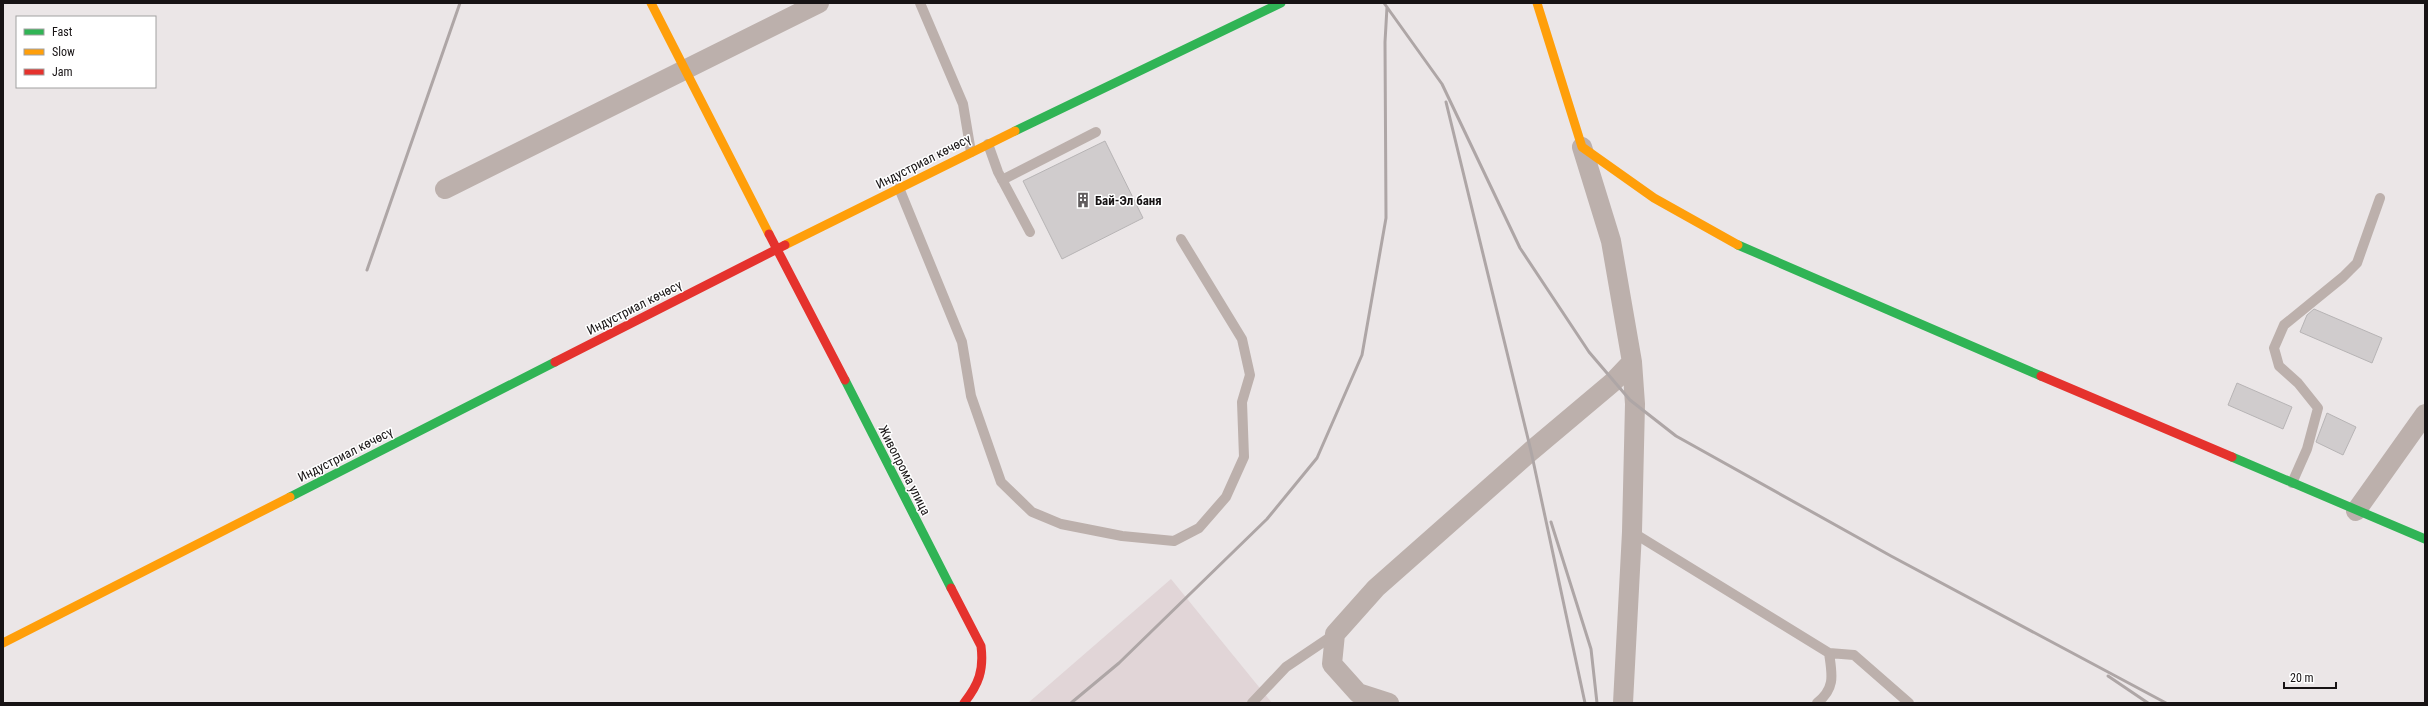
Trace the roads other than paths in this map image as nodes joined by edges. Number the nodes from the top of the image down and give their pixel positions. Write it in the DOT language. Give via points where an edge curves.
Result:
graph roads {
  1 [pos="651,3"];
  2 [pos="819,3"];
  3 [pos="920,3"];
  4 [pos="1281,3"];
  5 [pos="1537,3"];
  6 [pos="684,70"];
  7 [pos="1096,132"];
  8 [pos="988,144"];
  9 [pos="1582,147"];
  10 [pos="971,152"];
  11 [pos="1002,180"];
  12 [pos="899,188"];
  13 [pos="445,189"];
  14 [pos="2380,198"];
  15 [pos="1030,232"];
  16 [pos="1181,239"];
  17 [pos="776,249"];
  18 [pos="1632,362"];
  19 [pos="2425,414"];
  20 [pos="2292,483"];
  21 [pos="2356,510"];
  22 [pos="1632,532"];
  23 [pos="2425,539"];
  24 [pos="1335,634"];
  25 [pos="3,643"];
  26 [pos="1830,653"];
  27 [pos="1823,701"];
  28 [pos="964,703"];
  29 [pos="1252,703"];
  30 [pos="1389,703"];
  31 [pos="1623,703"];
  32 [pos="1909,703"];
  1 -- 6 [label="main road, Живопрома улица"];
  2 -- 6 [label="street"];
  3 -- 10 [label="lane" via="963,104"];
  4 -- 8 [label="main road, Индустриал көчөсү"];
  5 -- 9 [label="main road"];
  6 -- 13 [label="street"];
  6 -- 17 [label="main road, Живопрома улица"];
  7 -- 11 [label="lane"];
  8 -- 10 [label="main road, Индустриал көчөсү"];
  8 -- 11 [label="lane"];
  9 -- 18 [label="street" via="1611,242"];
  9 -- 20 [label="main road" via="1654,198 1752,253"];
  10 -- 12 [label="main road, Индустриал көчөсү"];
  11 -- 15 [label="lane"];
  12 -- 16 [label="lane" via="962,342 971,396 1001,482 1032,512 1061,524 1122,536 1174,541 1199,528 1226,497 1244,457 1242,402 1250,374 1242,340"];
  12 -- 17 [label="main road, Индустриал көчөсү"];
  14 -- 20 [label="lane" via="2357,263 2344,277 2284,324 2274,348 2279,366 2298,383 2318,408 2307,449"];
  17 -- 25 [label="main road, Индустриал көчөсү"];
  17 -- 28 [label="main road, Живопрома улица" via="981,646 984,667 976,688"];
  18 -- 22 [label="street" via="1635,404"];
  18 -- 24 [label="street" via="1613,382 1376,588"];
  19 -- 21 [label="street"];
  20 -- 21 [label="main road"];
  21 -- 23 [label="main road"];
  22 -- 26 [label="lane"];
  22 -- 31 [label="street"];
  24 -- 29 [label="lane" via="1286,667"];
  24 -- 30 [label="street" via="1332,664 1358,693"];
  26 -- 27 [label="lane" via="1833,683"];
  26 -- 32 [label="lane" via="1854,655"];
}
